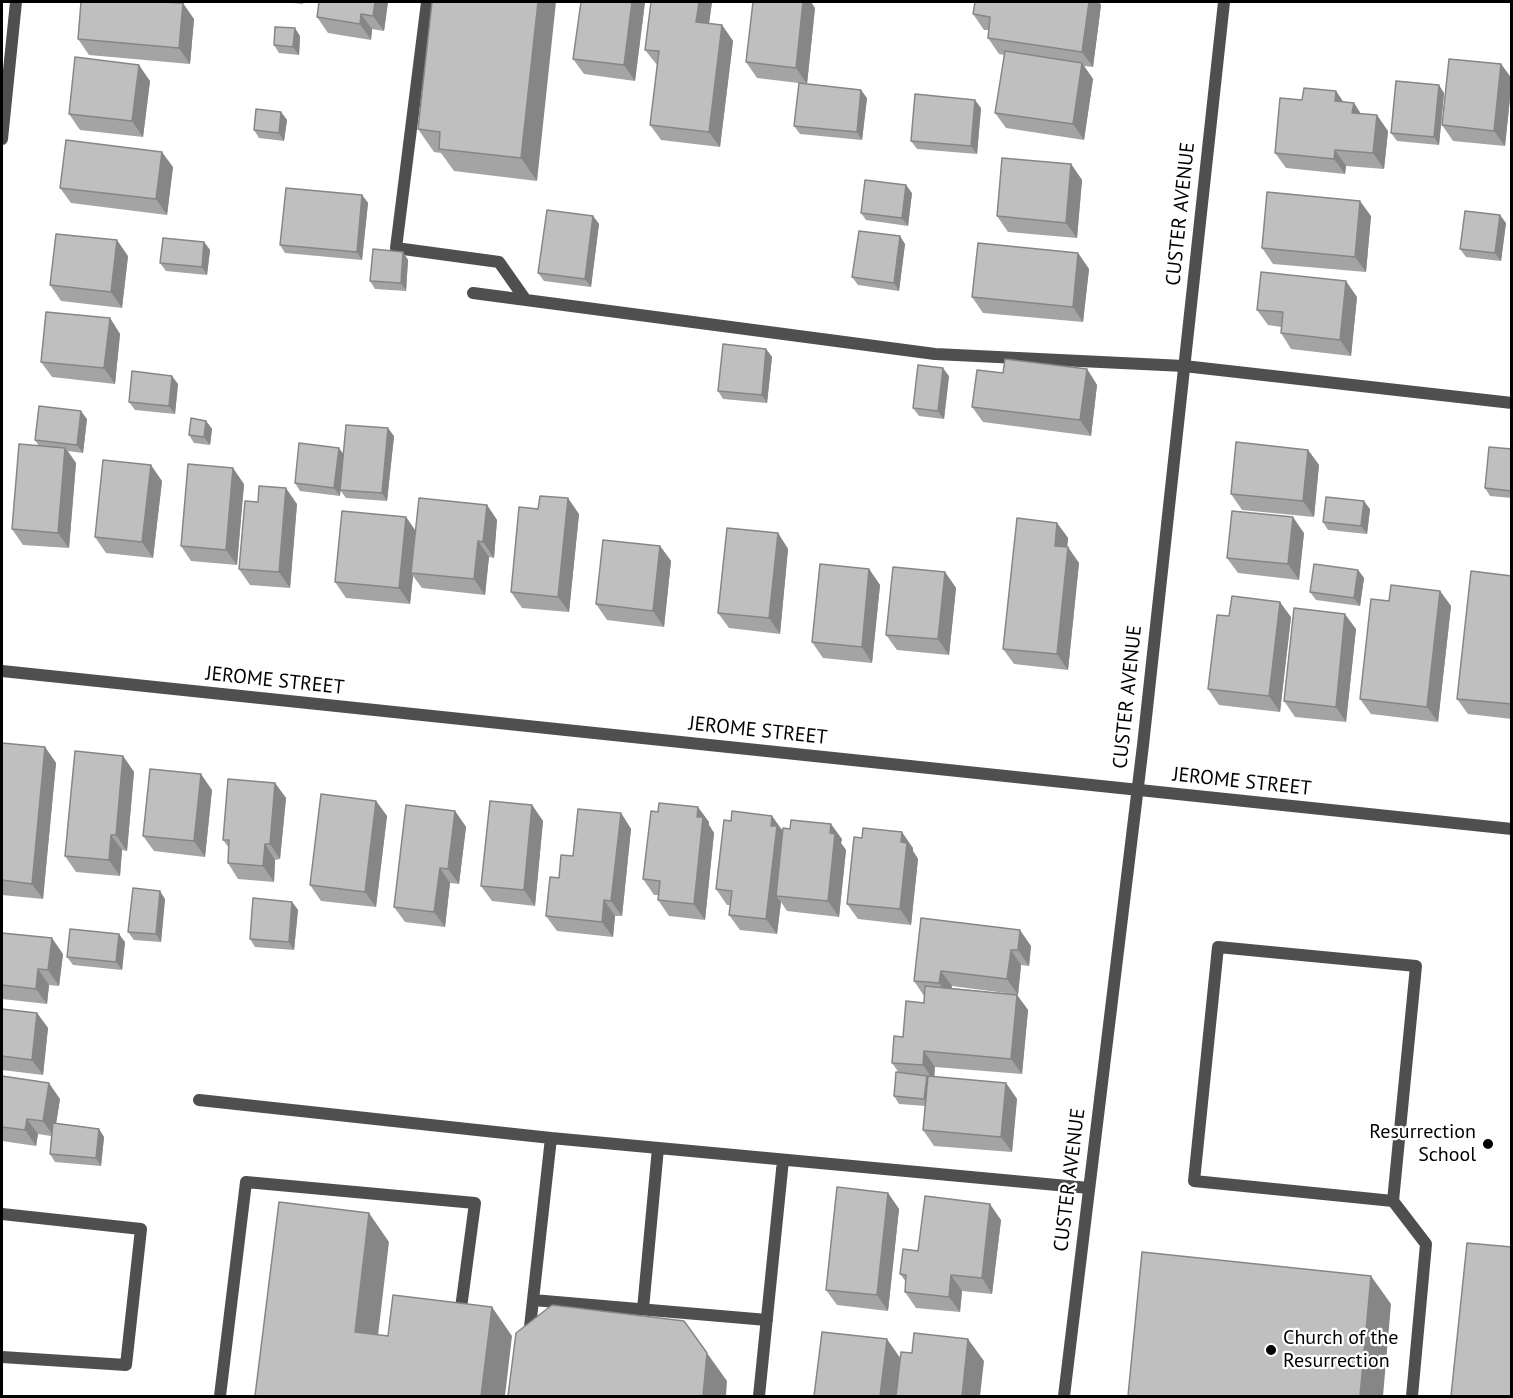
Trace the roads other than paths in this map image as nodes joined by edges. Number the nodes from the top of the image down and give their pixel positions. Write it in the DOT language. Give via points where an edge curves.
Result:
graph roads {
  1 [pos="16,2"];
  2 [pos="427,2"];
  3 [pos="1224,2"];
  4 [pos="2,139"];
  5 [pos="473,293"];
  6 [pos="525,299"];
  7 [pos="1184,366"];
  8 [pos="1512,403"];
  9 [pos="2,671"];
  10 [pos="1137,792"];
  11 [pos="1512,829"];
  12 [pos="199,1100"];
  13 [pos="551,1138"];
  14 [pos="658,1148"];
  15 [pos="783,1160"];
  16 [pos="1089,1188"];
  17 [pos="1393,1201"];
  18 [pos="2,1214"];
  19 [pos="533,1300"];
  20 [pos="461,1308"];
  21 [pos="643,1309"];
  22 [pos="767,1320"];
  23 [pos="527,1354"];
  24 [pos="2,1357"];
  25 [pos="220,1396"];
  26 [pos="759,1396"];
  27 [pos="1064,1396"];
  28 [pos="1412,1396"];
  1 -- 4 [label="street"];
  2 -- 6 [label="street" via="396,248 499,262"];
  3 -- 7 [label="street, CUSTER AVENUE"];
  5 -- 6 [label="street"];
  6 -- 7 [label="street" via="935,354"];
  7 -- 8 [label="street"];
  7 -- 10 [label="street, CUSTER AVENUE"];
  9 -- 10 [label="street, JEROME STREET"];
  10 -- 11 [label="street, JEROME STREET"];
  10 -- 16 [label="street, CUSTER AVENUE"];
  12 -- 13 [label="street"];
  13 -- 14 [label="street"];
  13 -- 19 [label="street"];
  14 -- 15 [label="street"];
  14 -- 21 [label="street"];
  15 -- 16 [label="street"];
  15 -- 22 [label="street"];
  16 -- 27 [label="street, CUSTER AVENUE"];
  17 -- 17 [label="street" via="1416,966 1218,947 1194,1181"];
  17 -- 28 [label="street" via="1426,1244"];
  18 -- 24 [label="street" via="141,1229 126,1365"];
  19 -- 21 [label="street"];
  19 -- 23 [label="street"];
  20 -- 25 [label="street" via="474,1203 246,1182"];
  21 -- 22 [label="street"];
  22 -- 26 [label="street"];
}
